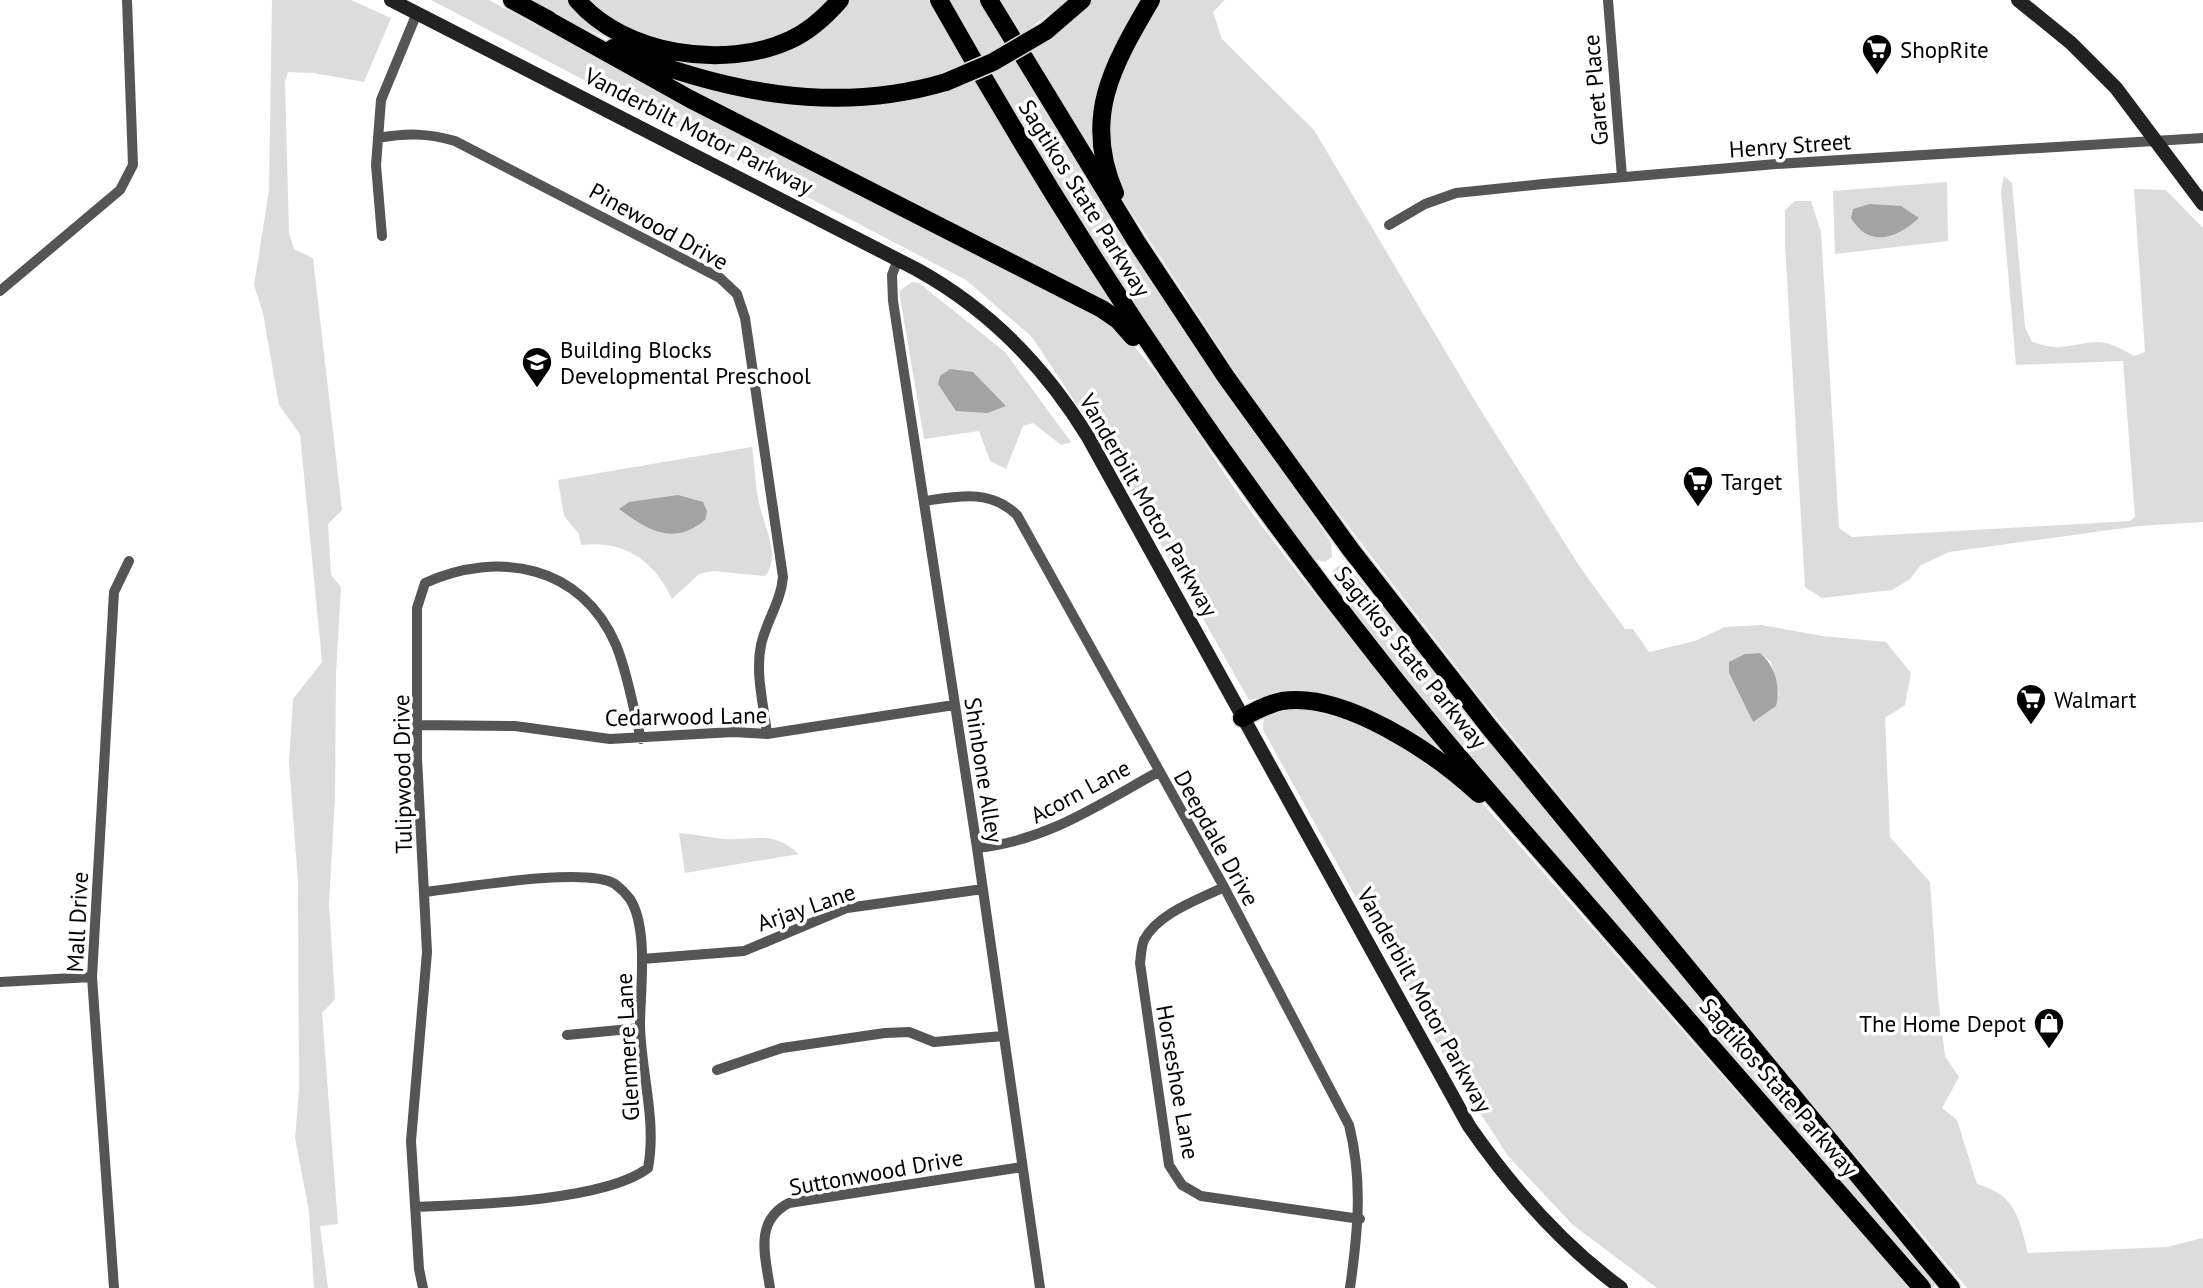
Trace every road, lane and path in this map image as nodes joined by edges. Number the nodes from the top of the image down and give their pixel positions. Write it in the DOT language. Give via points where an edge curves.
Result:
graph roads {
  1 [pos="127,0"];
  2 [pos="391,0"];
  3 [pos="512,0"];
  4 [pos="577,0"];
  5 [pos="840,0"];
  6 [pos="939,0"];
  7 [pos="989,0"];
  8 [pos="1082,0"];
  9 [pos="1151,0"];
  10 [pos="1608,0"];
  11 [pos="2018,0"];
  12 [pos="417,13"];
  13 [pos="541,16"];
  14 [pos="378,138"];
  15 [pos="2203,138"];
  16 [pos="2158,141"];
  17 [pos="1622,177"];
  18 [pos="2203,204"];
  19 [pos="1389,225"];
  20 [pos="382,236"];
  21 [pos="1136,241"];
  22 [pos="898,259"];
  23 [pos="0,291"];
  24 [pos="1213,438"];
  25 [pos="925,501"];
  26 [pos="129,561"];
  27 [pos="954,705"];
  28 [pos="1242,718"];
  29 [pos="418,725"];
  30 [pos="767,734"];
  31 [pos="641,738"];
  32 [pos="1158,772"];
  33 [pos="977,848"];
  34 [pos="1224,887"];
  35 [pos="983,889"];
  36 [pos="425,892"];
  37 [pos="1580,896"];
  38 [pos="642,959"];
  39 [pos="92,977"];
  40 [pos="0,982"];
  41 [pos="640,1028"];
  42 [pos="567,1035"];
  43 [pos="1003,1036"];
  44 [pos="717,1070"];
  45 [pos="1022,1167"];
  46 [pos="416,1207"];
  47 [pos="1360,1219"];
  48 [pos="114,1288"];
  49 [pos="423,1288"];
  50 [pos="770,1288"];
  51 [pos="1040,1288"];
  52 [pos="1350,1288"];
  53 [pos="1621,1288"];
  54 [pos="1922,1288"];
  55 [pos="1951,1288"];
  1 -- 23 [label="street" via="133,165 120,190"];
  2 -- 12 [label="main road, Vanderbilt Motor Parkway"];
  3 -- 13 [label="highway"];
  4 -- 5 [label="highway" via="599,22 626,37 671,50 717,53 759,50 793,39"];
  6 -- 24 [label="highway, Sagtikos State Parkway" via="1063,212"];
  7 -- 21 [label="highway, Sagtikos State Parkway"];
  8 -- 13 [label="highway, bridge" via="1046,31 993,62 946,82 861,99 771,94 662,66"];
  9 -- 21 [label="highway" via="1111,74 1100,118 1108,175"];
  10 -- 17 [label="street, Garet Place"];
  11 -- 16 [label="main road" via="2088,59"];
  12 -- 14 [label="street" via="381,100"];
  12 -- 22 [label="main road, Vanderbilt Motor Parkway"];
  13 -- 24 [label="highway" via="680,94 1110,314"];
  14 -- 20 [label="street"];
  14 -- 30 [label="street, Pinewood Drive" via="418,133 455,141 720,278 737,294 754,371 783,577 782,596 761,647"];
  15 -- 16 [label="street, Henry Street"];
  16 -- 17 [label="street, Henry Street"];
  16 -- 18 [label="main road"];
  17 -- 19 [label="street, Henry Street" via="1456,194"];
  21 -- 55 [label="highway, Sagtikos State Parkway" via="1265,432 1420,640"];
  22 -- 25 [label="street, Shinbone Alley" via="891,289"];
  22 -- 28 [label="main road, Vanderbilt Motor Parkway" via="982,313 1021,348 1059,393"];
  24 -- 37 [label="highway, Sagtikos State Parkway" via="1384,666"];
  25 -- 27 [label="street, Shinbone Alley"];
  25 -- 32 [label="street, Deepdale Drive" via="991,497 1017,514"];
  26 -- 39 [label="street, Mall Drive" via="114,592"];
  27 -- 30 [label="street, Cedarwood Lane"];
  27 -- 33 [label="street, Shinbone Alley"];
  28 -- 37 [label="highway" via="1275,703 1304,701 1351,714 1406,738 1467,783 1528,849"];
  28 -- 53 [label="main road, Vanderbilt Motor Parkway" via="1469,1126 1542,1219"];
  29 -- 31 [label="street, Cedarwood Lane" via="515,726 610,739"];
  29 -- 31 [label="street, Tulipwood Drive" via="417,608 425,583 466,568 496,565 545,574 596,611 616,645"];
  29 -- 36 [label="street, Tulipwood Drive"];
  30 -- 31 [label="street, Cedarwood Lane"];
  32 -- 33 [label="street, Acorn Lane" via="1041,836"];
  32 -- 34 [label="street, Deepdale Drive"];
  33 -- 35 [label="street, Shinbone Alley"];
  34 -- 47 [label="street, Deepdale Drive" via="1349,1125"];
  34 -- 47 [label="street, Horseshoe Lane" via="1176,911 1144,940 1140,963 1169,1165 1182,1185 1201,1196"];
  35 -- 38 [label="street, Arjay Lane" via="847,908 744,951"];
  35 -- 43 [label="street, Shinbone Alley"];
  36 -- 38 [label="street, Glenmere Lane" via="561,878 614,884 630,899"];
  36 -- 46 [label="street, Tulipwood Drive" via="427,952 411,1141"];
  37 -- 54 [label="highway, Sagtikos State Parkway"];
  38 -- 41 [label="street, Glenmere Lane"];
  39 -- 40 [label="street"];
  39 -- 48 [label="street, Mall Drive"];
  41 -- 42 [label="street"];
  41 -- 46 [label="street, Glenmere Lane" via="652,1146 648,1168 632,1180 519,1202"];
  43 -- 44 [label="street" via="934,1042 909,1032 885,1033 782,1048"];
  43 -- 45 [label="street, Shinbone Alley"];
  45 -- 50 [label="street, Suttonwood Drive" via="789,1203 767,1222 763,1238"];
  45 -- 51 [label="street, Shinbone Alley"];
  46 -- 49 [label="street, Tulipwood Drive"];
  47 -- 52 [label="street, Deepdale Drive"];
}
